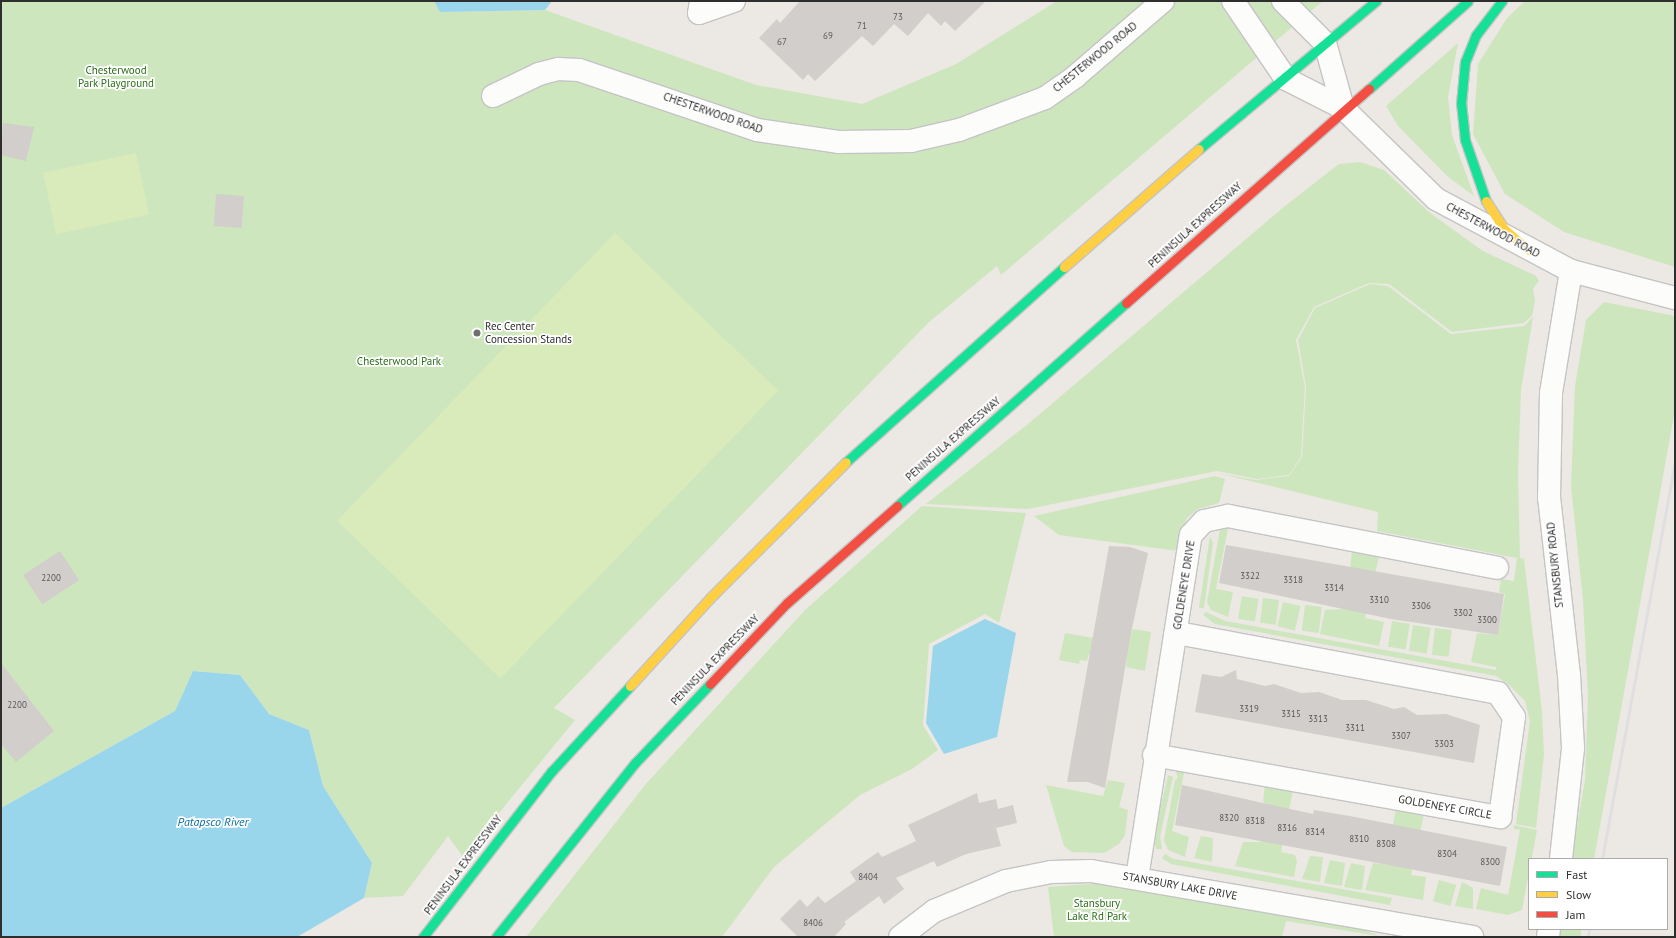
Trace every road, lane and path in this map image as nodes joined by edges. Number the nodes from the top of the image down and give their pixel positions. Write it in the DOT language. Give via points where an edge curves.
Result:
graph roads {
  1 [pos="701,1"];
  2 [pos="734,1"];
  3 [pos="1163,1"];
  4 [pos="1233,1"];
  5 [pos="1283,1"];
  6 [pos="1376,1"];
  7 [pos="1468,1"];
  8 [pos="1502,1"];
  9 [pos="1325,43"];
  10 [pos="1286,79"];
  11 [pos="493,96"];
  12 [pos="1343,108"];
  13 [pos="1530,251"];
  14 [pos="1571,271"];
  15 [pos="1675,298"];
  16 [pos="1497,568"];
  17 [pos="1176,633"];
  18 [pos="1154,755"];
  19 [pos="1561,858"];
  20 [pos="1137,878"];
  21 [pos="1406,932"];
  22 [pos="423,937"];
  23 [pos="496,937"];
  24 [pos="900,937"];
  25 [pos="1472,937"];
  1 -- 2 [label="street" via="699,13"];
  3 -- 11 [label="street, CHESTERWOOD ROAD" via="1076,76 1045,98 959,130 911,141 838,142 757,130 579,70 558,69 539,74"];
  4 -- 10 [label="street, CHESTERWOOD ROAD"];
  5 -- 9 [label="street"];
  6 -- 9 [label="main road, PENINSULA EXPRESSWAY"];
  7 -- 12 [label="main road, PENINSULA EXPRESSWAY"];
  8 -- 13 [label="main road" via="1476,35 1465,62 1462,104 1465,133 1473,171 1487,206 1504,229"];
  9 -- 10 [label="main road, PENINSULA EXPRESSWAY"];
  9 -- 12 [label="street"];
  10 -- 12 [label="street, CHESTERWOOD ROAD"];
  10 -- 22 [label="main road, PENINSULA EXPRESSWAY" via="1149,190 815,490 710,598 551,772"];
  12 -- 13 [label="street, CHESTERWOOD ROAD" via="1436,199"];
  12 -- 23 [label="main road, PENINSULA EXPRESSWAY" via="787,603 635,762"];
  13 -- 14 [label="street, CHESTERWOOD ROAD"];
  14 -- 15 [label="street, CHESTERWOOD ROAD"];
  14 -- 19 [label="street, STANSBURY ROAD" via="1551,393 1549,491 1553,554 1569,676 1573,748"];
  16 -- 17 [label="street, GOLDENEYE DRIVE" via="1223,517 1204,521 1191,535"];
  17 -- 18 [label="street, GOLDENEYE DRIVE"];
  17 -- 18 [label="street, GOLDENEYE CIRCLE" via="1498,694 1514,717 1500,817"];
  18 -- 20 [label="street, GOLDENEYE DRIVE"];
  20 -- 21 [label="street, STANSBURY LAKE DRIVE"];
  20 -- 24 [label="street, STANSBURY LAKE DRIVE" via="1091,870 1051,872 1006,881 934,911"];
  21 -- 25 [label="street, STANSBURY LAKE DRIVE"];
}
